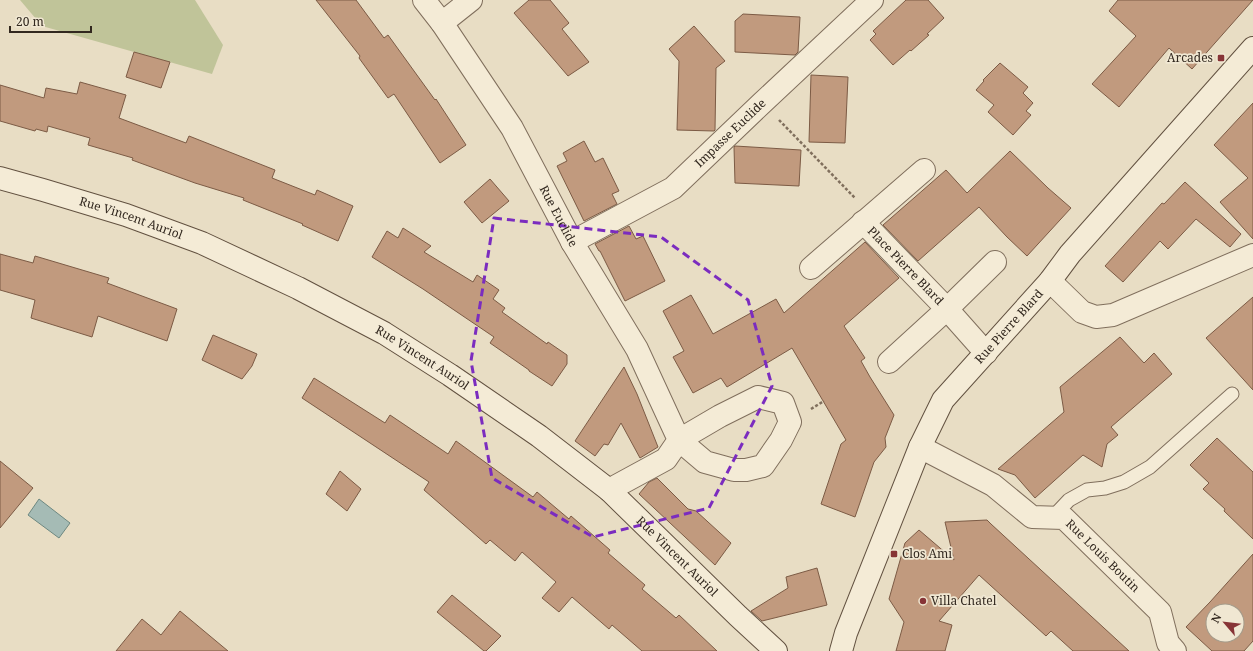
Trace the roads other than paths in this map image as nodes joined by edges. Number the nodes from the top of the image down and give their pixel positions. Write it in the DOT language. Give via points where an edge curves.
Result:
graph roads {
  1 [pos="424,0"];
  2 [pos="471,0"];
  3 [pos="872,0"];
  4 [pos="442,23"];
  5 [pos="1253,48"];
  6 [pos="924,170"];
  7 [pos="0,178"];
  8 [pos="863,222"];
  9 [pos="572,242"];
  10 [pos="1253,255"];
  11 [pos="995,262"];
  12 [pos="811,268"];
  13 [pos="1050,281"];
  14 [pos="947,310"];
  15 [pos="986,353"];
  16 [pos="888,362"];
  17 [pos="1232,394"];
  18 [pos="679,440"];
  19 [pos="920,447"];
  20 [pos="609,490"];
  21 [pos="1052,518"];
  22 [pos="776,651"];
  23 [pos="841,651"];
  24 [pos="1176,651"];
  1 -- 4 [label="street, Rue Euclide"];
  2 -- 4 [label="street"];
  3 -- 9 [label="street, Impasse Euclide" via="672,188"];
  4 -- 9 [label="street, Rue Euclide" via="512,128"];
  5 -- 13 [label="street, Rue Pierre Blard" via="1070,254"];
  6 -- 8 [label="street, Place Pierre Blard"];
  7 -- 20 [label="street, Rue Vincent Auriol" via="126,215 202,243 298,288 384,334 450,375 539,436"];
  8 -- 12 [label="street, Place Pierre Blard"];
  8 -- 14 [label="street, Place Pierre Blard"];
  9 -- 18 [label="street, Rue Euclide" via="637,349"];
  10 -- 13 [label="street" via="1113,315 1096,317 1082,312"];
  11 -- 14 [label="street, Place Pierre Blard"];
  13 -- 15 [label="street, Rue Pierre Blard"];
  14 -- 15 [label="street, Place Pierre Blard"];
  14 -- 16 [label="street, Place Pierre Blard"];
  15 -- 19 [label="street, Rue Pierre Blard" via="943,400"];
  17 -- 21 [label="lane" via="1150,467 1124,482 1087,490 1069,500"];
  18 -- 18 [label="street, Rue Euclide" via="758,397 783,403 790,422 763,466 746,470 734,470 705,462"];
  18 -- 20 [label="street, Rue Euclide" via="666,459"];
  19 -- 21 [label="street, Rue Louis Boutin" via="993,485 1032,517"];
  19 -- 23 [label="street, Rue Pierre Blard"];
  20 -- 22 [label="street, Rue Vincent Auriol"];
  21 -- 24 [label="street, Rue Louis Boutin" via="1064,518 1160,612 1168,643"];
}
